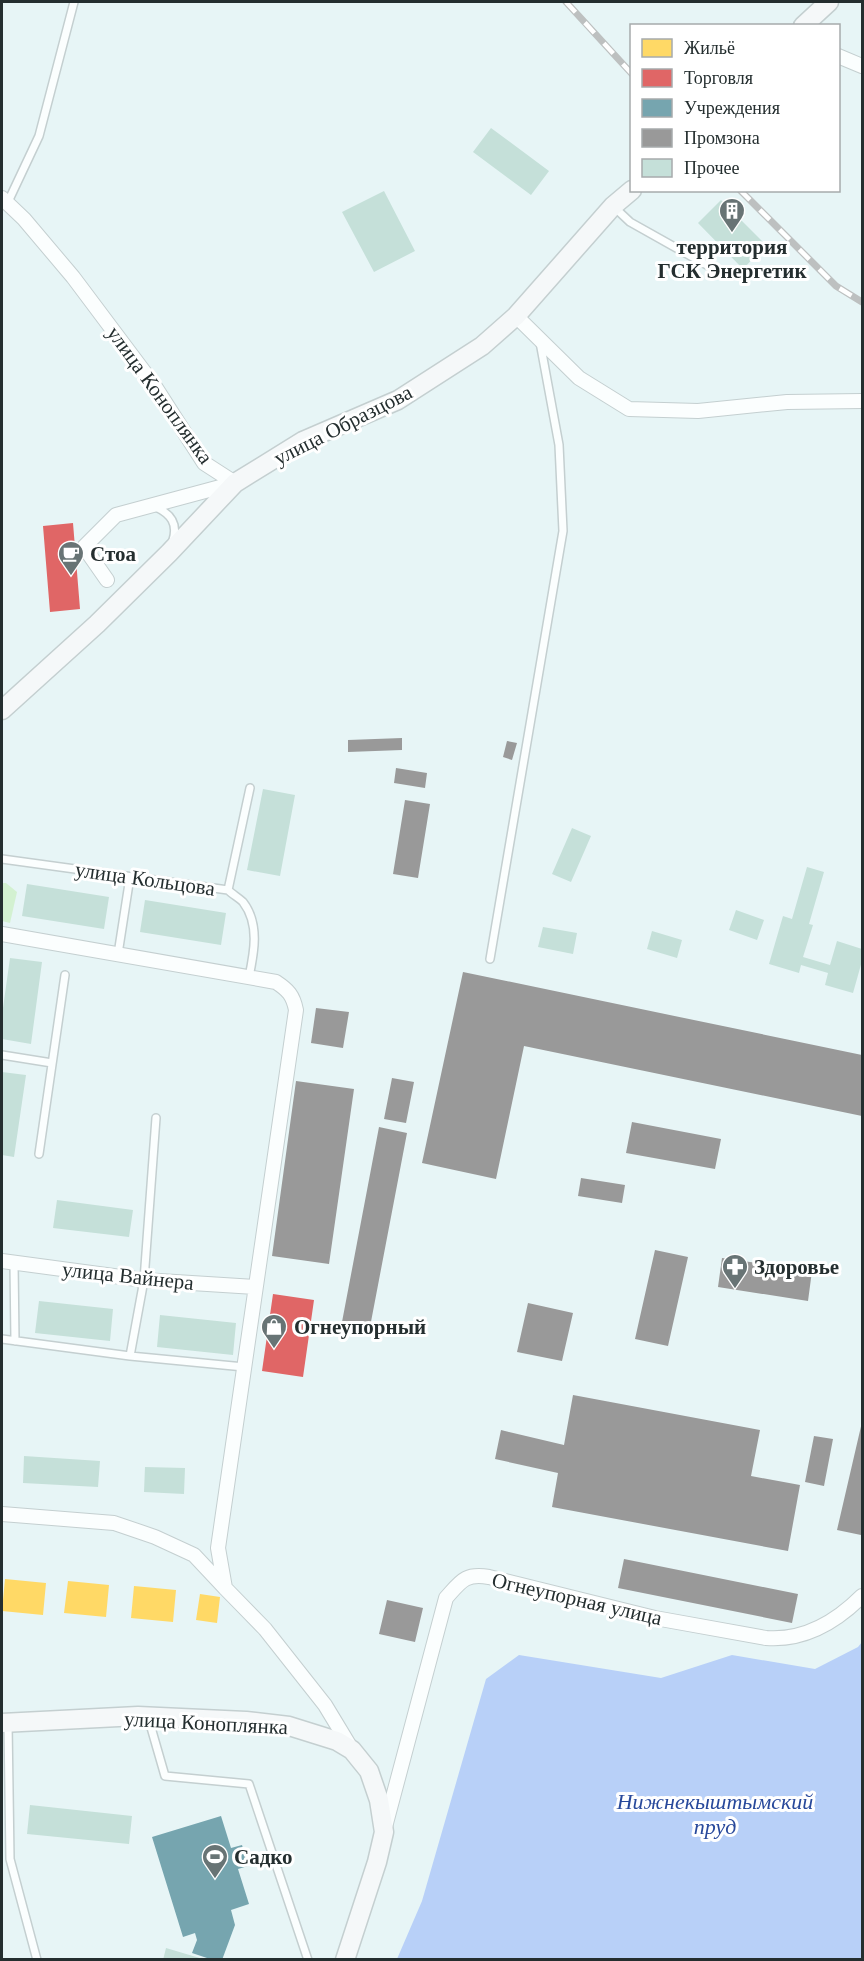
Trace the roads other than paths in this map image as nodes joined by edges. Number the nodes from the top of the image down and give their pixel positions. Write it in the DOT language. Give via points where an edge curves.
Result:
graph roads {
  1 [pos="74,2"];
  2 [pos="829,2"];
  3 [pos="805,24"];
  4 [pos="840,57"];
  5 [pos="862,66"];
  6 [pos="630,192"];
  7 [pos="4,201"];
  8 [pos="613,206"];
  9 [pos="712,268"];
  10 [pos="516,316"];
  11 [pos="540,340"];
  12 [pos="862,401"];
  13 [pos="235,483"];
  14 [pos="151,504"];
  15 [pos="170,553"];
  16 [pos="107,580"];
  17 [pos="2,710"];
  18 [pos="250,789"];
  19 [pos="2,859"];
  20 [pos="130,877"];
  21 [pos="228,890"];
  22 [pos="2,934"];
  23 [pos="118,954"];
  24 [pos="490,959"];
  25 [pos="65,975"];
  26 [pos="249,977"];
  27 [pos="2,1055"];
  28 [pos="52,1063"];
  29 [pos="156,1118"];
  30 [pos="39,1154"];
  31 [pos="8,1262"];
  32 [pos="144,1280"];
  33 [pos="255,1287"];
  34 [pos="2,1339"];
  35 [pos="15,1341"];
  36 [pos="130,1356"];
  37 [pos="244,1367"];
  38 [pos="2,1514"];
  39 [pos="225,1588"];
  40 [pos="862,1596"];
  41 [pos="148,1717"];
  42 [pos="5,1723"];
  43 [pos="352,1750"];
  44 [pos="384,1832"];
  45 [pos="37,1959"];
  46 [pos="308,1959"];
  47 [pos="345,1959"];
  1 -- 7 [label="lane" via="39,136"];
  2 -- 3 [label="main road"];
  4 -- 5 [label="street"];
  6 -- 8 [label="main road, улица Образцова"];
  7 -- 13 [label="street, улица Коноплянка" via="73,277 154,385 204,463"];
  8 -- 9 [label="lane" via="630,222"];
  8 -- 10 [label="main road, улица Образцова"];
  10 -- 11 [label="street"];
  10 -- 13 [label="main road, улица Образцова" via="482,346 398,400 303,441"];
  11 -- 12 [label="street" via="579,378 629,409 698,411 787,402"];
  11 -- 24 [label="lane" via="559,445 563,531"];
  13 -- 14 [label="street, улица Коноплянка"];
  13 -- 15 [label="main road, улица Образцова"];
  14 -- 15 [label="lane" via="166,511 173,521 176,531"];
  14 -- 16 [label="street, улица Коноплянка" via="116,515 84,547"];
  15 -- 17 [label="main road, улица Образцова"];
  18 -- 21 [label="lane"];
  19 -- 20 [label="lane, улица Кольцова"];
  20 -- 21 [label="lane, улица Кольцова"];
  20 -- 23 [label="lane"];
  21 -- 26 [label="lane, улица Кольцова" via="243,903 253,924 255,946"];
  22 -- 23 [label="street"];
  23 -- 26 [label="street"];
  25 -- 28 [label="lane"];
  26 -- 33 [label="street" via="276,982 287,989 294,997 296,1010"];
  27 -- 28 [label="lane"];
  28 -- 30 [label="lane"];
  29 -- 32 [label="lane"];
  31 -- 32 [label="street, улица Вайнера"];
  31 -- 35 [label="lane"];
  32 -- 33 [label="street, улица Вайнера"];
  32 -- 36 [label="lane"];
  33 -- 37 [label="street"];
  34 -- 35 [label="lane"];
  35 -- 36 [label="lane"];
  36 -- 37 [label="lane"];
  37 -- 39 [label="street" via="218,1548"];
  38 -- 39 [label="street" via="114,1524 155,1537 194,1555"];
  39 -- 43 [label="street" via="265,1629 325,1705"];
  40 -- 44 [label="street, Огнеупорная улица" via="824,1626 784,1639 655,1618 474,1575 460,1581 446,1598"];
  41 -- 42 [label="main road, улица Коноплянка"];
  41 -- 43 [label="main road, улица Коноплянка" via="289,1726 337,1741"];
  41 -- 46 [label="lane" via="165,1776 249,1784"];
  42 -- 45 [label="lane" via="10,1859"];
  43 -- 44 [label="main road, улица Коноплянка" via="369,1771"];
  44 -- 47 [label="main road, Огнеупорная улица"];
}
